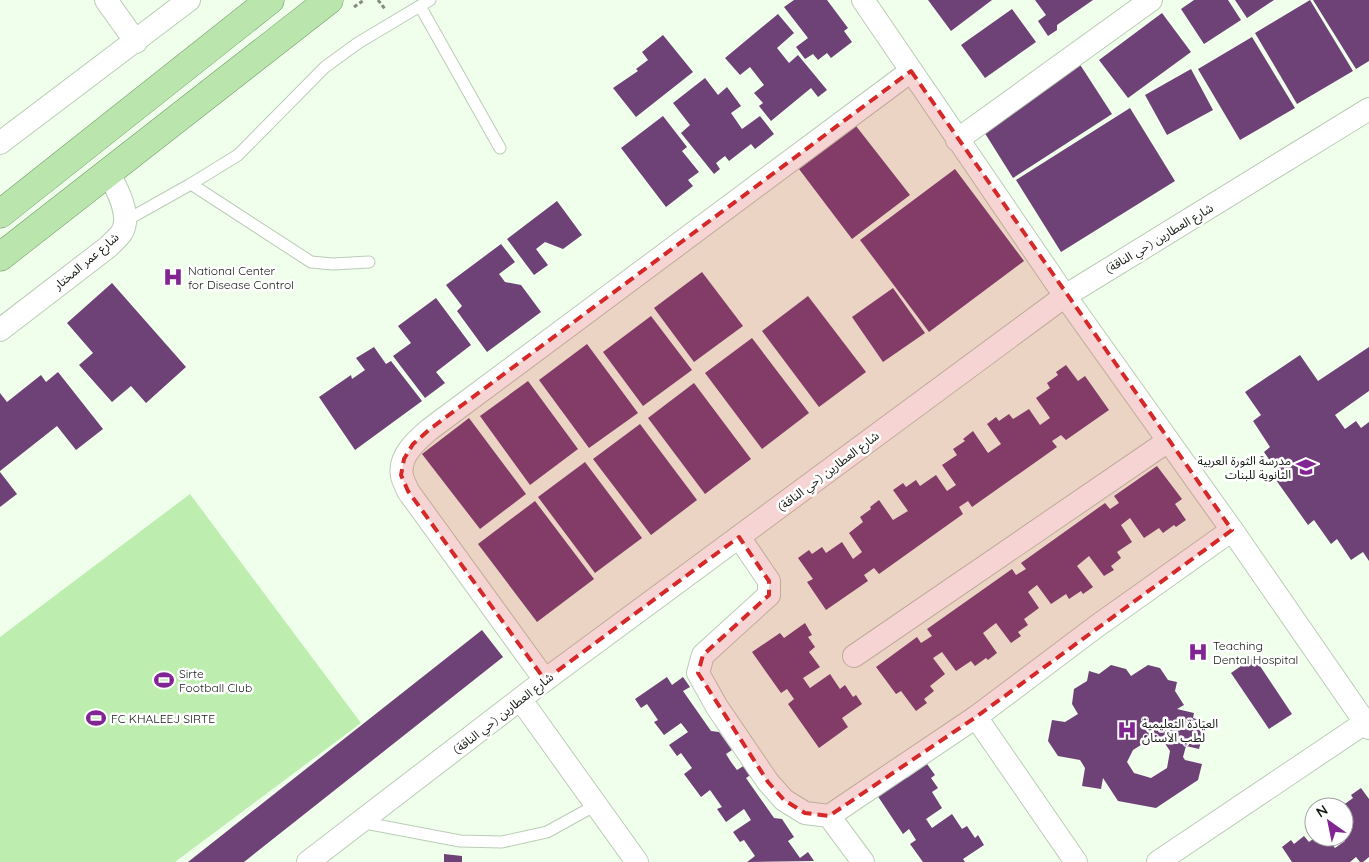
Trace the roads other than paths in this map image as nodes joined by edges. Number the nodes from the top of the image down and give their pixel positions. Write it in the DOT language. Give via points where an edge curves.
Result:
graph roads {
  1 [pos="106,0"];
  2 [pos="189,0"];
  3 [pos="270,0"];
  4 [pos="329,0"];
  5 [pos="430,0"];
  6 [pos="862,0"];
  7 [pos="1146,1"];
  8 [pos="420,6"];
  9 [pos="136,42"];
  10 [pos="911,71"];
  11 [pos="1369,109"];
  12 [pos="957,140"];
  13 [pos="0,143"];
  14 [pos="500,148"];
  15 [pos="108,172"];
  16 [pos="191,184"];
  17 [pos="0,214"];
  18 [pos="125,221"];
  19 [pos="0,257"];
  20 [pos="369,262"];
  21 [pos="1065,296"];
  22 [pos="0,330"];
  23 [pos="1168,441"];
  24 [pos="1232,530"];
  25 [pos="739,537"];
  26 [pos="854,656"];
  27 [pos="545,680"];
  28 [pos="521,700"];
  29 [pos="976,717"];
  30 [pos="1368,724"];
  31 [pos="596,805"];
  32 [pos="829,816"];
  33 [pos="360,822"];
  34 [pos="311,861"];
  35 [pos="636,862"];
  36 [pos="863,862"];
  37 [pos="1076,862"];
  38 [pos="1158,862"];
  1 -- 9 [label="street"];
  2 -- 9 [label="street"];
  3 -- 17 [label="highway"];
  4 -- 15 [label="highway"];
  5 -- 8 [label="lane"];
  6 -- 10 [label="street"];
  7 -- 12 [label="street"];
  8 -- 14 [label="lane"];
  8 -- 16 [label="lane" via="325,67 238,155"];
  9 -- 13 [label="street"];
  10 -- 12 [label="street"];
  10 -- 27 [label="street" via="413,444 404,459 401,475 408,491"];
  11 -- 21 [label="street, شارع العطارين (حي الناقة)"];
  12 -- 21 [label="street"];
  15 -- 18 [label="street, شارع عمر المختار" via="120,194"];
  15 -- 19 [label="highway"];
  16 -- 18 [label="lane"];
  16 -- 20 [label="lane" via="311,262"];
  18 -- 22 [label="street, شارع عمر المختار" via="122,232 108,247"];
  21 -- 23 [label="street"];
  21 -- 25 [label="street, شارع العطارين (حي الناقة)"];
  23 -- 24 [label="street"];
  23 -- 26 [label="street"];
  24 -- 29 [label="street"];
  24 -- 30 [label="street"];
  25 -- 27 [label="street, شارع العطارين (حي الناقة)"];
  25 -- 32 [label="street" via="769,581 769,595 703,655 698,673 717,707 784,800 804,813"];
  27 -- 28 [label="street, شارع العطارين (حي الناقة)"];
  28 -- 31 [label="street"];
  28 -- 33 [label="street, شارع العطارين (حي الناقة)"];
  29 -- 32 [label="street"];
  29 -- 37 [label="street"];
  30 -- 38 [label="street"];
  31 -- 33 [label="lane" via="547,832 502,842 460,841"];
  31 -- 35 [label="street"];
  32 -- 36 [label="street"];
  33 -- 34 [label="street, شارع العطارين (حي الناقة)"];
}
